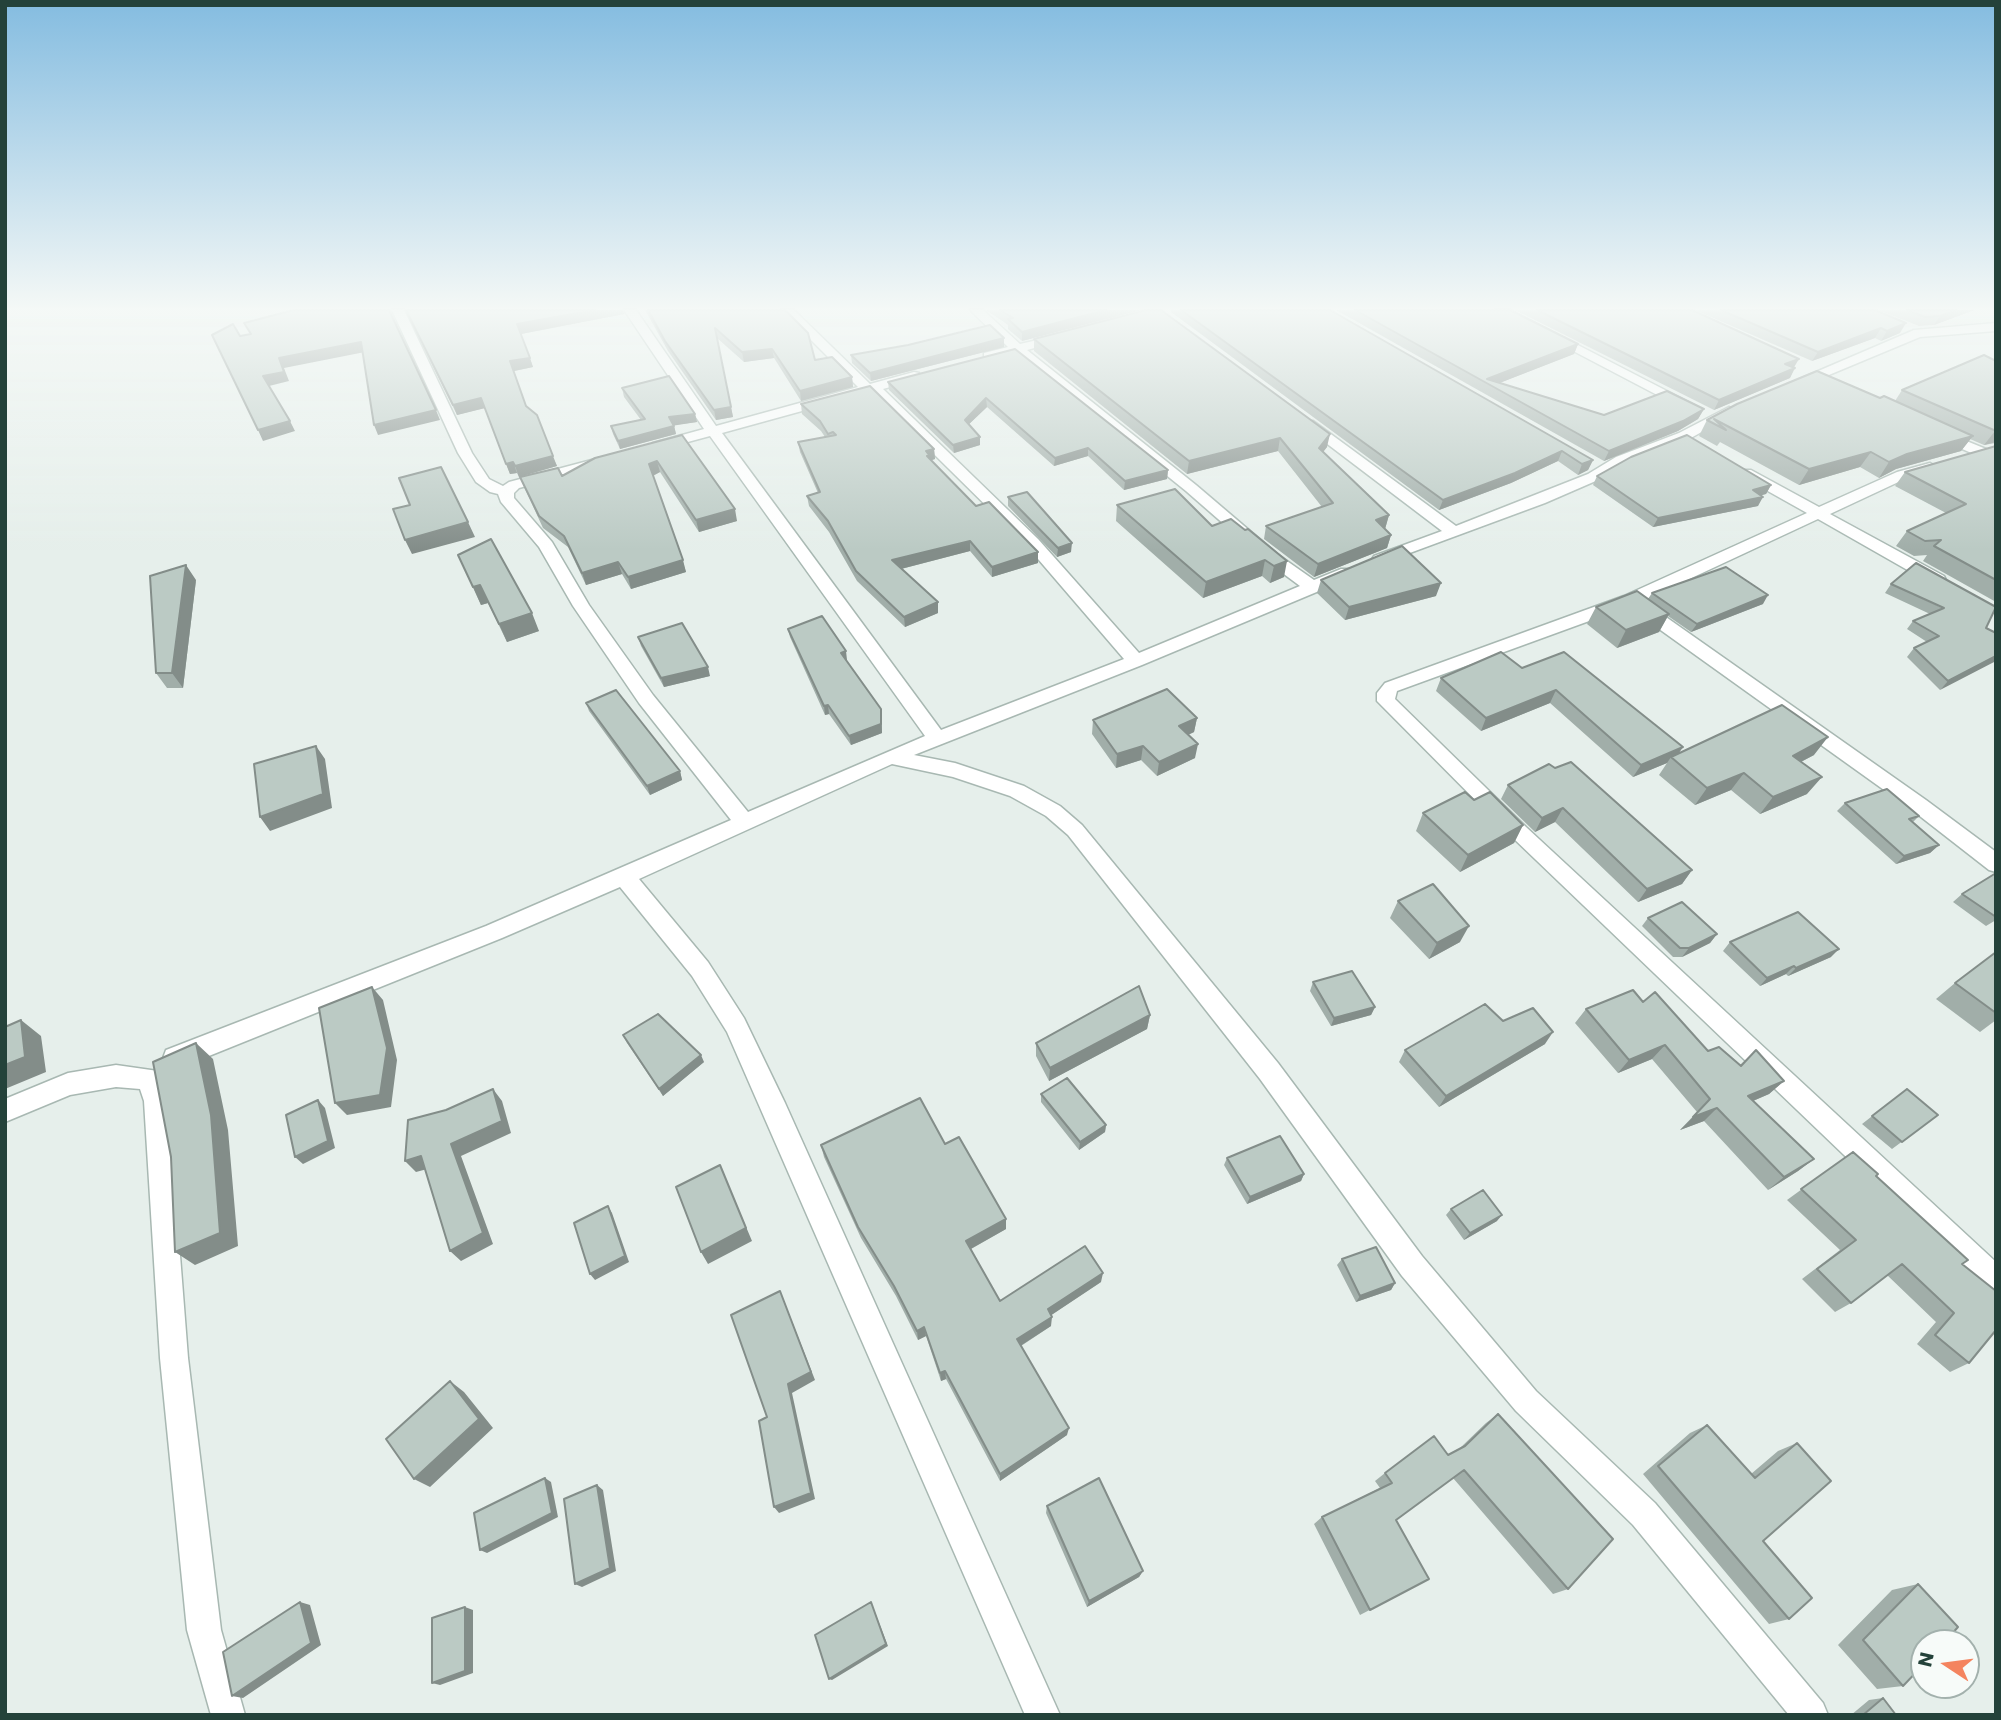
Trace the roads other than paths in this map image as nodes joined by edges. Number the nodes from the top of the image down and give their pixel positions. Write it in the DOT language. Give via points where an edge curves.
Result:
graph roads {
  1 [pos="436,390"];
  2 [pos="685,390"];
  3 [pos="863,390"];
  4 [pos="873,390"];
  5 [pos="1070,390"];
  6 [pos="1658,390"];
  7 [pos="1780,390"];
  8 [pos="1770,394"];
  9 [pos="1746,404"];
  10 [pos="1301,418"];
  11 [pos="1714,419"];
  12 [pos="713,431"];
  13 [pos="1933,431"];
  14 [pos="1684,436"];
  15 [pos="1705,448"];
  16 [pos="645,450"];
  17 [pos="1989,450"];
  18 [pos="619,457"];
  19 [pos="1737,467"];
  20 [pos="506,491"];
  21 [pos="1821,514"];
  22 [pos="1453,531"];
  23 [pos="1947,584"];
  24 [pos="1312,587"];
  25 [pos="1630,600"];
  26 [pos="1136,661"];
  27 [pos="937,738"];
  28 [pos="890,757"];
  29 [pos="744,822"];
  30 [pos="1996,864"];
  31 [pos="624,876"];
  32 [pos="127,1077"];
  33 [pos="5,1111"];
  34 [pos="1996,1281"];
  35 [pos="228,1715"];
  36 [pos="1043,1715"];
  37 [pos="1811,1715"];
  1 -- 20 [label="street" via="483,482"];
  2 -- 12 [label="street"];
  3 -- 12 [label="street"];
  4 -- 26 [label="street" via="1032,542"];
  5 -- 24 [label="street"];
  6 -- 11 [label="street"];
  7 -- 8 [label="street"];
  9 -- 11 [label="street"];
  10 -- 22 [label="street"];
  11 -- 14 [label="street"];
  12 -- 16 [label="street"];
  12 -- 27 [label="street"];
  13 -- 17 [label="street"];
  14 -- 15 [label="street"];
  14 -- 22 [label="street" via="1598,467 1540,500"];
  17 -- 21 [label="street" via="1902,475"];
  18 -- 20 [label="street"];
  19 -- 21 [label="street"];
  20 -- 29 [label="street" via="509,504 546,545 581,606 646,699"];
  21 -- 23 [label="street"];
  21 -- 25 [label="street"];
  22 -- 24 [label="street"];
  24 -- 26 [label="street"];
  25 -- 30 [label="street"];
  25 -- 34 [label="street" via="1391,687 1386,701"];
  26 -- 27 [label="street"];
  27 -- 28 [label="street"];
  28 -- 29 [label="street"];
  28 -- 37 [label="street" via="955,770 1017,791 1054,811 1075,830 1269,1071 1412,1266 1526,1401 1644,1514"];
  29 -- 31 [label="street"];
  31 -- 32 [label="street"];
  31 -- 36 [label="street" via="700,969 736,1026"];
  32 -- 33 [label="street" via="68,1084"];
  32 -- 35 [label="street" via="149,1079 156,1101 174,1358 204,1630"];
}
